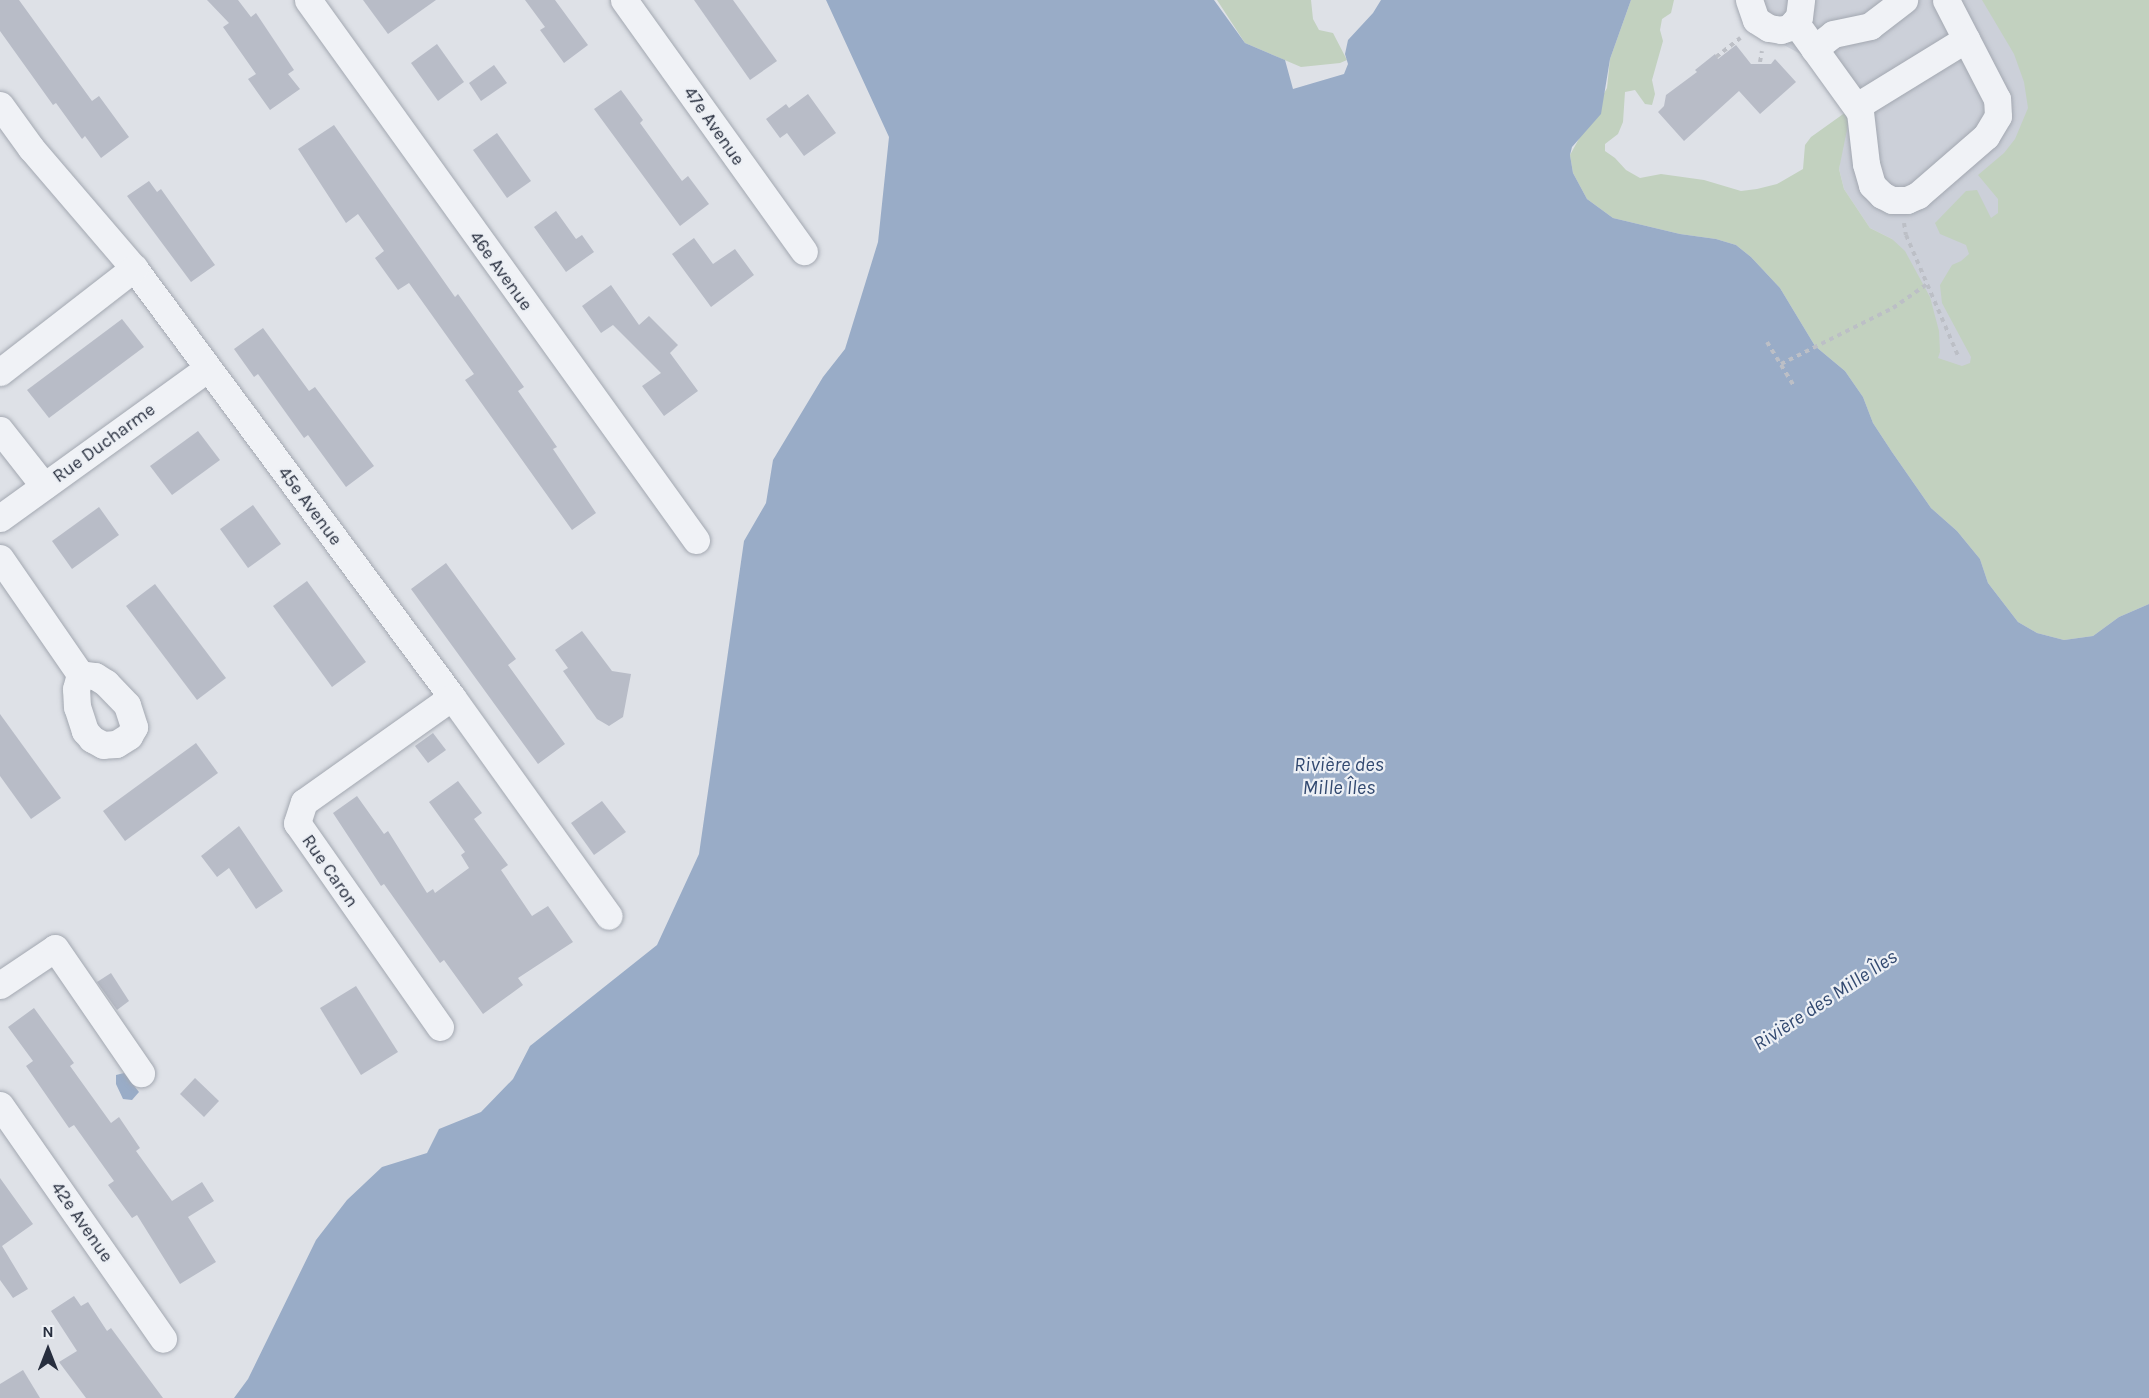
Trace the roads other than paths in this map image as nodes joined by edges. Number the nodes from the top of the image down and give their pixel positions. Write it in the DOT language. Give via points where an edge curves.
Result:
graph roads {
  1 [pos="308,0"];
  2 [pos="624,0"];
  3 [pos="1749,0"];
  4 [pos="1904,0"];
  5 [pos="1946,0"];
  6 [pos="1798,11"];
  7 [pos="1966,39"];
  8 [pos="1814,49"];
  9 [pos="0,105"];
  10 [pos="1857,106"];
  11 [pos="804,251"];
  12 [pos="134,268"];
  13 [pos="208,368"];
  14 [pos="0,372"];
  15 [pos="0,430"];
  16 [pos="44,486"];
  17 [pos="0,518"];
  18 [pos="696,540"];
  19 [pos="0,558"];
  20 [pos="80,674"];
  21 [pos="452,697"];
  22 [pos="609,916"];
  23 [pos="0,985"];
  24 [pos="440,1027"];
  25 [pos="141,1073"];
  26 [pos="0,1105"];
  27 [pos="163,1339"];
  1 -- 18 [label="street, 46e Avenue"];
  2 -- 11 [label="street, 47e Avenue"];
  3 -- 6 [label="street" via="1752,15 1768,28 1781,30"];
  4 -- 8 [label="street" via="1870,26 1833,34"];
  5 -- 7 [label="street"];
  6 -- 8 [label="street"];
  7 -- 10 [label="street"];
  7 -- 10 [label="street" via="1997,99 1998,116 1990,132 1914,198 1892,200 1872,185"];
  8 -- 10 [label="street"];
  9 -- 12 [label="street, 45e Avenue" via="31,148"];
  12 -- 13 [label="street, 45e Avenue"];
  12 -- 14 [label="street"];
  13 -- 16 [label="street, Rue Ducharme"];
  13 -- 21 [label="street, 45e Avenue"];
  15 -- 16 [label="street"];
  16 -- 17 [label="street, Rue Ducharme"];
  19 -- 20 [label="street"];
  21 -- 22 [label="street, 45e Avenue"];
  21 -- 24 [label="street, Rue Caron" via="304,802 297,823"];
  23 -- 25 [label="street" via="55,948"];
  26 -- 27 [label="street, 42e Avenue"];
}
